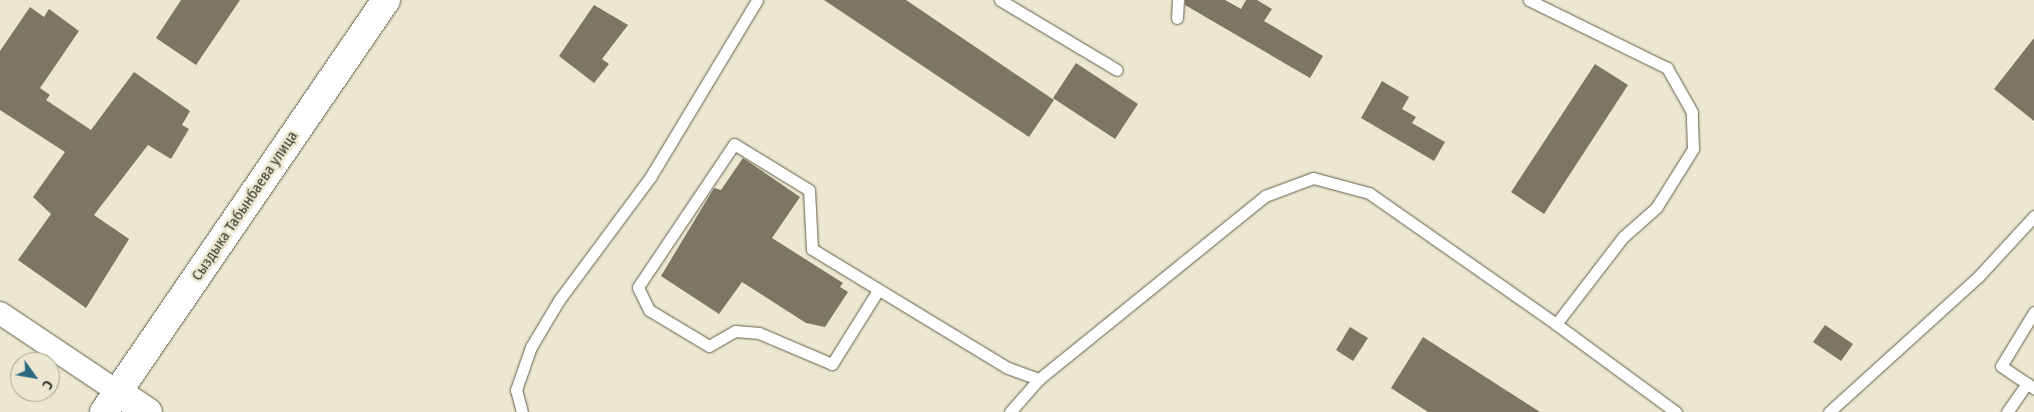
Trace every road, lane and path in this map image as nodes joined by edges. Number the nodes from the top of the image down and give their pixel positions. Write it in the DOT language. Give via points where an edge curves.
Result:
graph roads {
  1 [pos="386,0"];
  2 [pos="757,0"];
  3 [pos="1000,0"];
  4 [pos="1178,0"];
  5 [pos="1529,0"];
  6 [pos="1177,18"];
  7 [pos="1117,70"];
  8 [pos="2034,216"];
  9 [pos="877,292"];
  10 [pos="2034,312"];
  11 [pos="0,313"];
  12 [pos="1556,324"];
  13 [pos="1039,379"];
  14 [pos="2030,386"];
  15 [pos="111,402"];
  16 [pos="148,412"];
  17 [pos="522,412"];
  18 [pos="1010,412"];
  19 [pos="1676,412"];
  20 [pos="1829,412"];
  21 [pos="2007,412"];
  1 -- 15 [label="street, Сыздыка Табынбаева улица"];
  2 -- 17 [label="lane" via="651,176 559,300 530,346 516,390"];
  3 -- 7 [label="lane"];
  4 -- 6 [label="lane"];
  5 -- 12 [label="lane" via="1667,68 1692,112 1693,149 1656,208 1623,237"];
  8 -- 20 [label="lane" via="1978,277"];
  9 -- 9 [label="lane" via="812,249 809,190 734,144 638,287 649,310 709,346 735,331 759,333 832,364"];
  9 -- 13 [label="lane" via="1008,368"];
  10 -- 14 [label="lane" via="2001,366"];
  11 -- 15 [label="street"];
  12 -- 13 [label="lane" via="1369,192 1313,178 1265,196"];
  12 -- 19 [label="lane"];
  13 -- 18 [label="lane"];
  14 -- 21 [label="lane"];
  15 -- 16 [label="street"];
}
